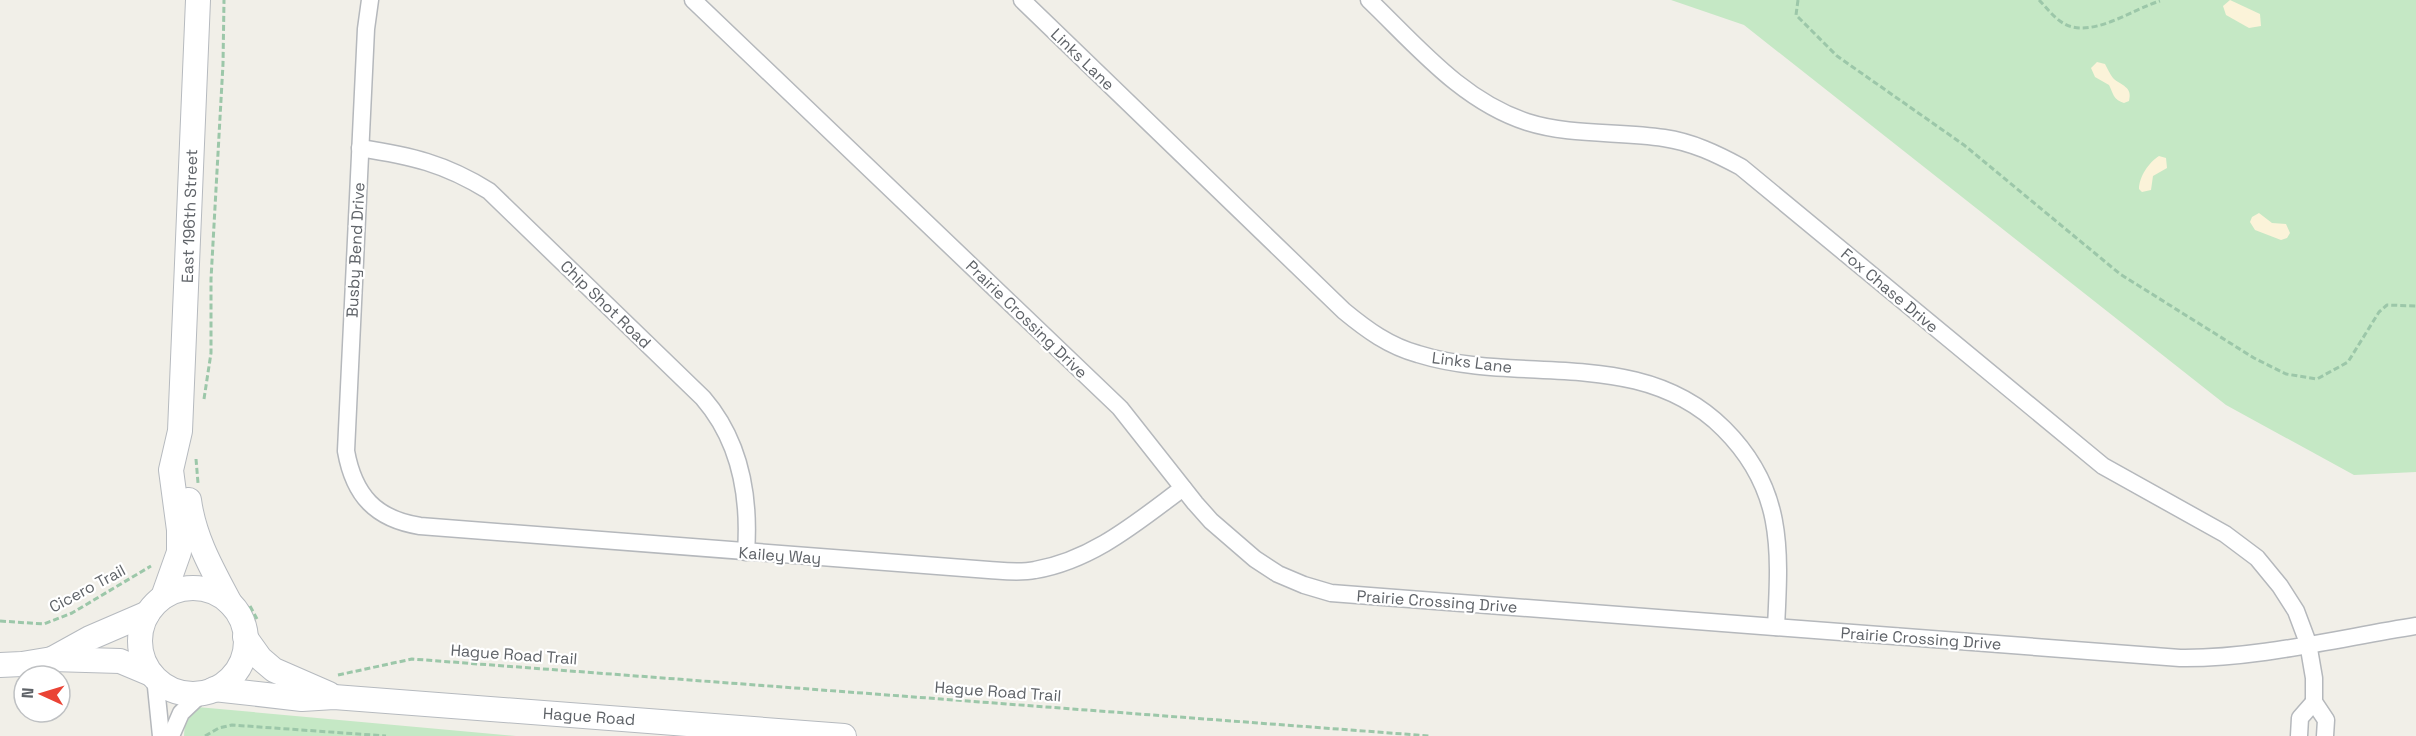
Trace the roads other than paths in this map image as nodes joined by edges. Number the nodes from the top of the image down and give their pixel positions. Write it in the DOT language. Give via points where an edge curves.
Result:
graph roads {
  1 [pos="198,0"];
  2 [pos="370,0"];
  3 [pos="693,0"];
  4 [pos="1022,0"];
  5 [pos="1369,0"];
  6 [pos="360,148"];
  7 [pos="180,431"];
  8 [pos="1183,489"];
  9 [pos="363,497"];
  10 [pos="746,552"];
  11 [pos="236,600"];
  12 [pos="155,605"];
  13 [pos="2416,626"];
  14 [pos="1776,627"];
  15 [pos="252,629"];
  16 [pos="2308,644"];
  17 [pos="52,659"];
  18 [pos="0,665"];
  19 [pos="153,675"];
  20 [pos="333,686"];
  21 [pos="208,691"];
  22 [pos="2314,702"];
  23 [pos="161,736"];
  24 [pos="171,736"];
  25 [pos="844,736"];
  26 [pos="2299,736"];
  27 [pos="2325,736"];
  1 -- 7 [label="main road, East 196th Street"];
  2 -- 6 [label="street, Busby Bend Drive"];
  3 -- 8 [label="street, Prairie Crossing Drive" via="1120,408"];
  4 -- 14 [label="street, Links Lane" via="1366,330 1387,342 1440,360 1644,382 1693,403 1712,417 1742,450 1768,498 1777,531"];
  5 -- 16 [label="street, Fox Chase Drive" via="1452,79 1504,114 1556,129 1665,138 1709,151 1741,167 2103,466 2225,534 2258,558 2296,611"];
  6 -- 9 [label="street, Busby Bend Drive" via="346,451"];
  6 -- 10 [label="street, Chip Shot Road" via="430,161 489,191 703,398 717,414 738,457 747,502"];
  7 -- 11 [label="main road, East 196th Street" via="191,517 201,550"];
  7 -- 12 [label="main road, East 196th Street" via="171,470 179,552"];
  8 -- 10 [label="street, Kailey Way" via="1096,550 1033,571"];
  8 -- 14 [label="street, Prairie Crossing Drive" via="1211,521 1255,559 1278,574 1330,592"];
  9 -- 10 [label="street, Kailey Way" via="388,517 420,526"];
  11 -- 12 [label="main road" via="184,588"];
  11 -- 15 [label="main road" via="243,624"];
  12 -- 17 [label="main road"];
  12 -- 19 [label="main road" via="140,634 142,655"];
  13 -- 16 [label="street, Prairie Crossing Drive"];
  14 -- 16 [label="street, Prairie Crossing Drive" via="2180,658 2240,655"];
  15 -- 20 [label="main road, Hague Road" via="260,658 274,670"];
  15 -- 21 [label="main road" via="234,673"];
  16 -- 22 [label="street, Fox Chase Drive"];
  17 -- 18 [label="main road"];
  17 -- 19 [label="main road" via="120,661"];
  19 -- 21 [label="main road" via="176,691"];
  19 -- 23 [label="street"];
  20 -- 21 [label="main road, Hague Road" via="302,699"];
  20 -- 25 [label="main road, Hague Road"];
  21 -- 24 [label="street" via="181,713"];
  22 -- 26 [label="street" via="2300,718"];
  22 -- 27 [label="street, Fox Chase Drive" via="2326,720"];
}
